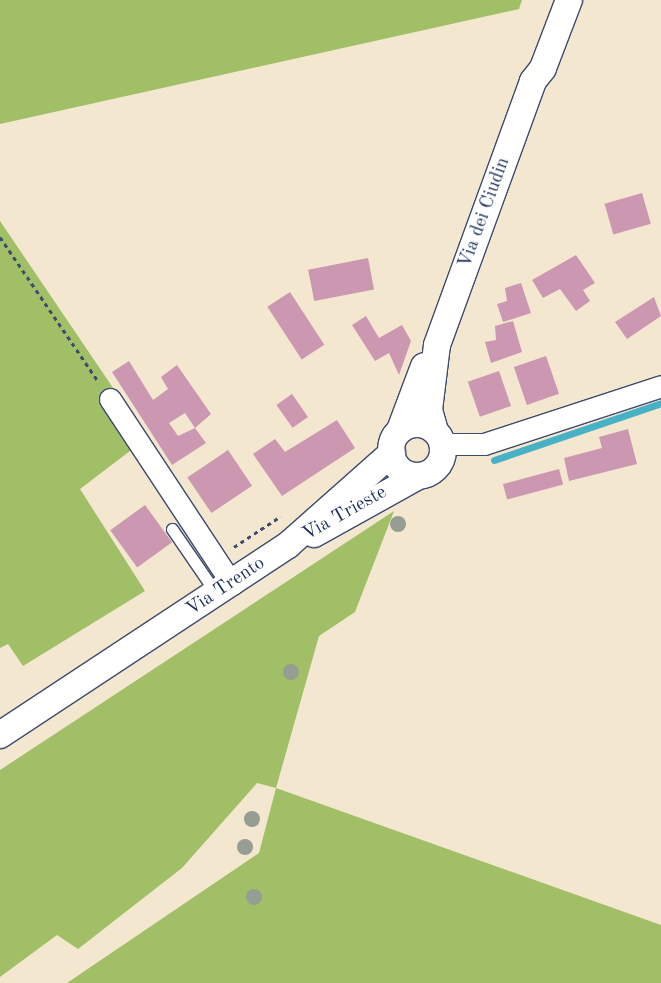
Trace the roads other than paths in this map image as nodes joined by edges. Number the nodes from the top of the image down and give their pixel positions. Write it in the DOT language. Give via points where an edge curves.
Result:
graph roads {
  1 [pos="552,0"];
  2 [pos="569,0"];
  3 [pos="533,81"];
  4 [pos="437,345"];
  5 [pos="661,386"];
  6 [pos="110,399"];
  7 [pos="439,438"];
  8 [pos="396,442"];
  9 [pos="418,476"];
  10 [pos="172,530"];
  11 [pos="288,545"];
  12 [pos="224,588"];
  13 [pos="0,734"];
  1 -- 3 [label="street, Via dei Ciudin" via="532,66"];
  2 -- 3 [label="street, Via dei Ciudin" via="543,68"];
  3 -- 4 [label="street, Via dei Ciudin"];
  4 -- 7 [label="street, Via dei Ciudin" via="429,410"];
  4 -- 8 [label="street, Via dei Ciudin" via="430,350"];
  5 -- 7 [label="street" via="484,444"];
  6 -- 12 [label="street"];
  7 -- 8 [label="street" via="414,424"];
  7 -- 9 [label="street" via="438,466"];
  8 -- 9 [label="street" via="403,472"];
  8 -- 11 [label="street, Via Trieste"];
  9 -- 11 [label="street, Via Trieste" via="330,527"];
  10 -- 12 [label="lane"];
  11 -- 12 [label="street, Via Trento"];
  12 -- 13 [label="street, Via Trento"];
}
